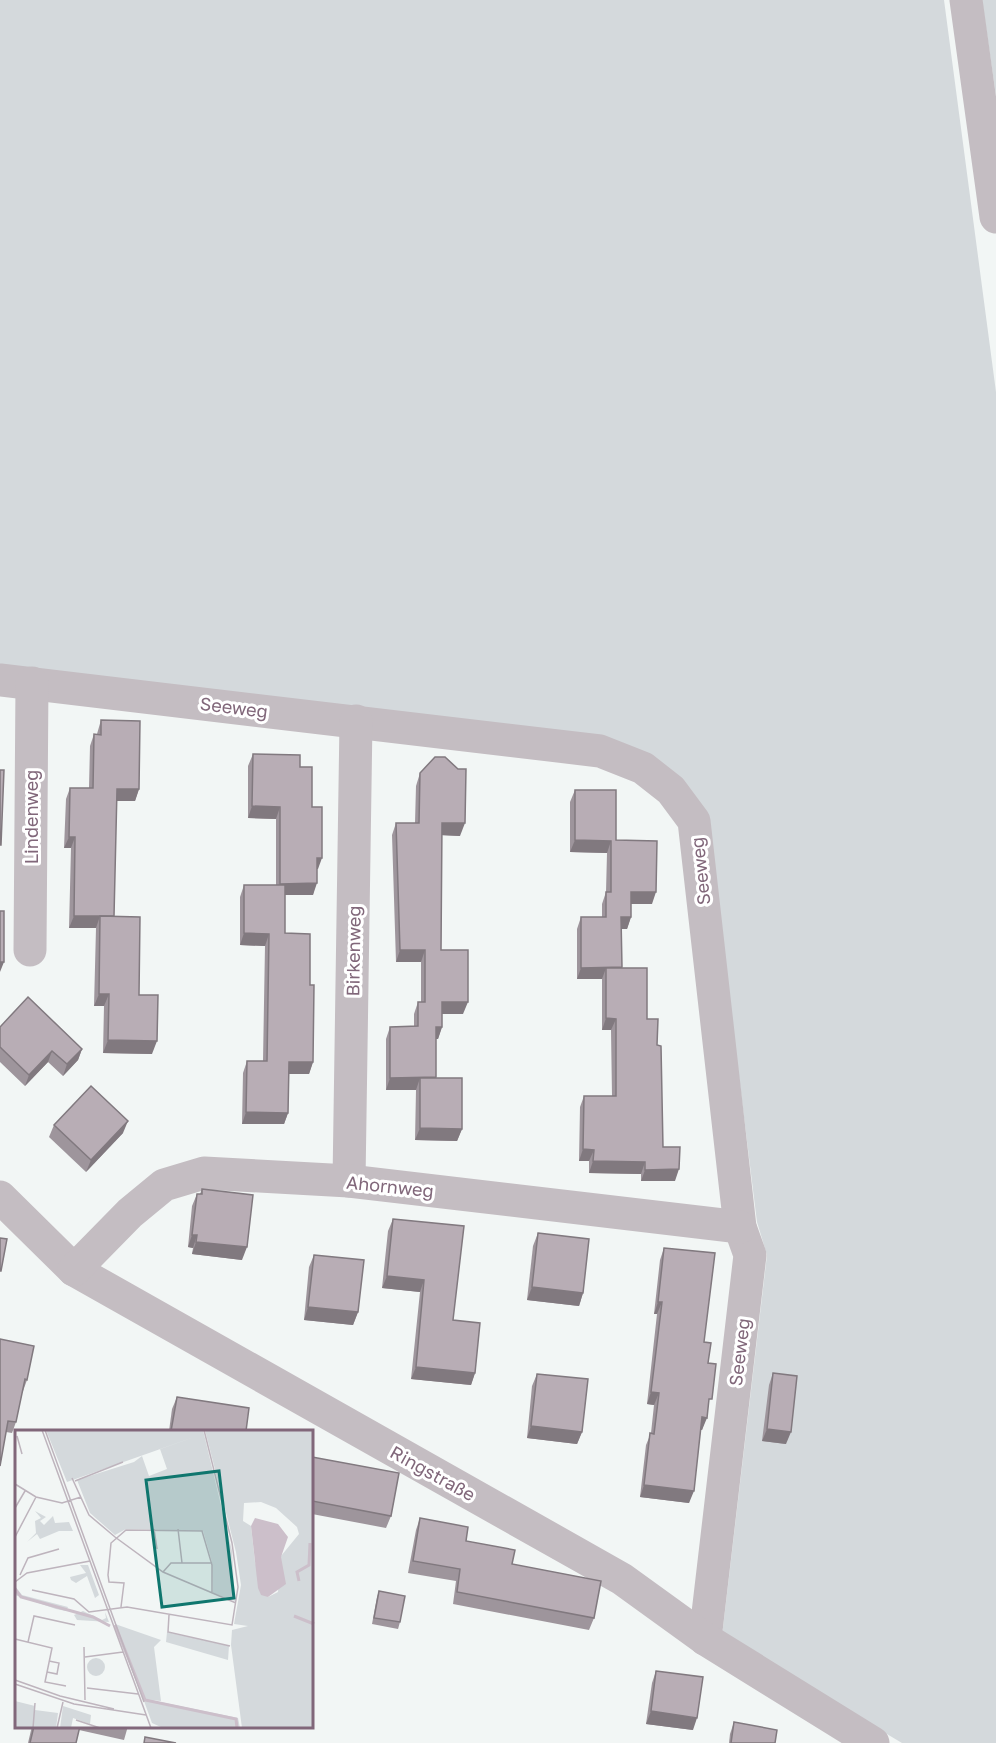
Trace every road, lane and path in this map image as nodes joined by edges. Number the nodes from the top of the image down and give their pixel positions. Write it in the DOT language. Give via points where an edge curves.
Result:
graph roads {
  1 [pos="966,0"];
  2 [pos="996,217"];
  3 [pos="0,680"];
  4 [pos="32,683"];
  5 [pos="356,721"];
  6 [pos="30,950"];
  7 [pos="349,1181"];
  8 [pos="0,1197"];
  9 [pos="740,1227"];
  10 [pos="74,1270"];
  11 [pos="705,1640"];
  12 [pos="873,1743"];
  1 -- 2 [label="street"];
  3 -- 4 [label="street, Seeweg"];
  4 -- 5 [label="street, Seeweg"];
  4 -- 6 [label="street, Lindenweg"];
  5 -- 7 [label="street, Birkenweg"];
  5 -- 9 [label="street, Seeweg" via="600,751 643,768 671,790 694,821"];
  7 -- 9 [label="street, Ahornweg"];
  7 -- 10 [label="street, Ahornweg" via="204,1173 164,1185 129,1213"];
  8 -- 10 [label="street, Ringstraße"];
  9 -- 11 [label="street, Seeweg" via="750,1255"];
  10 -- 11 [label="street, Ringstraße" via="622,1579"];
  11 -- 12 [label="street, Ringstraße"];
}
